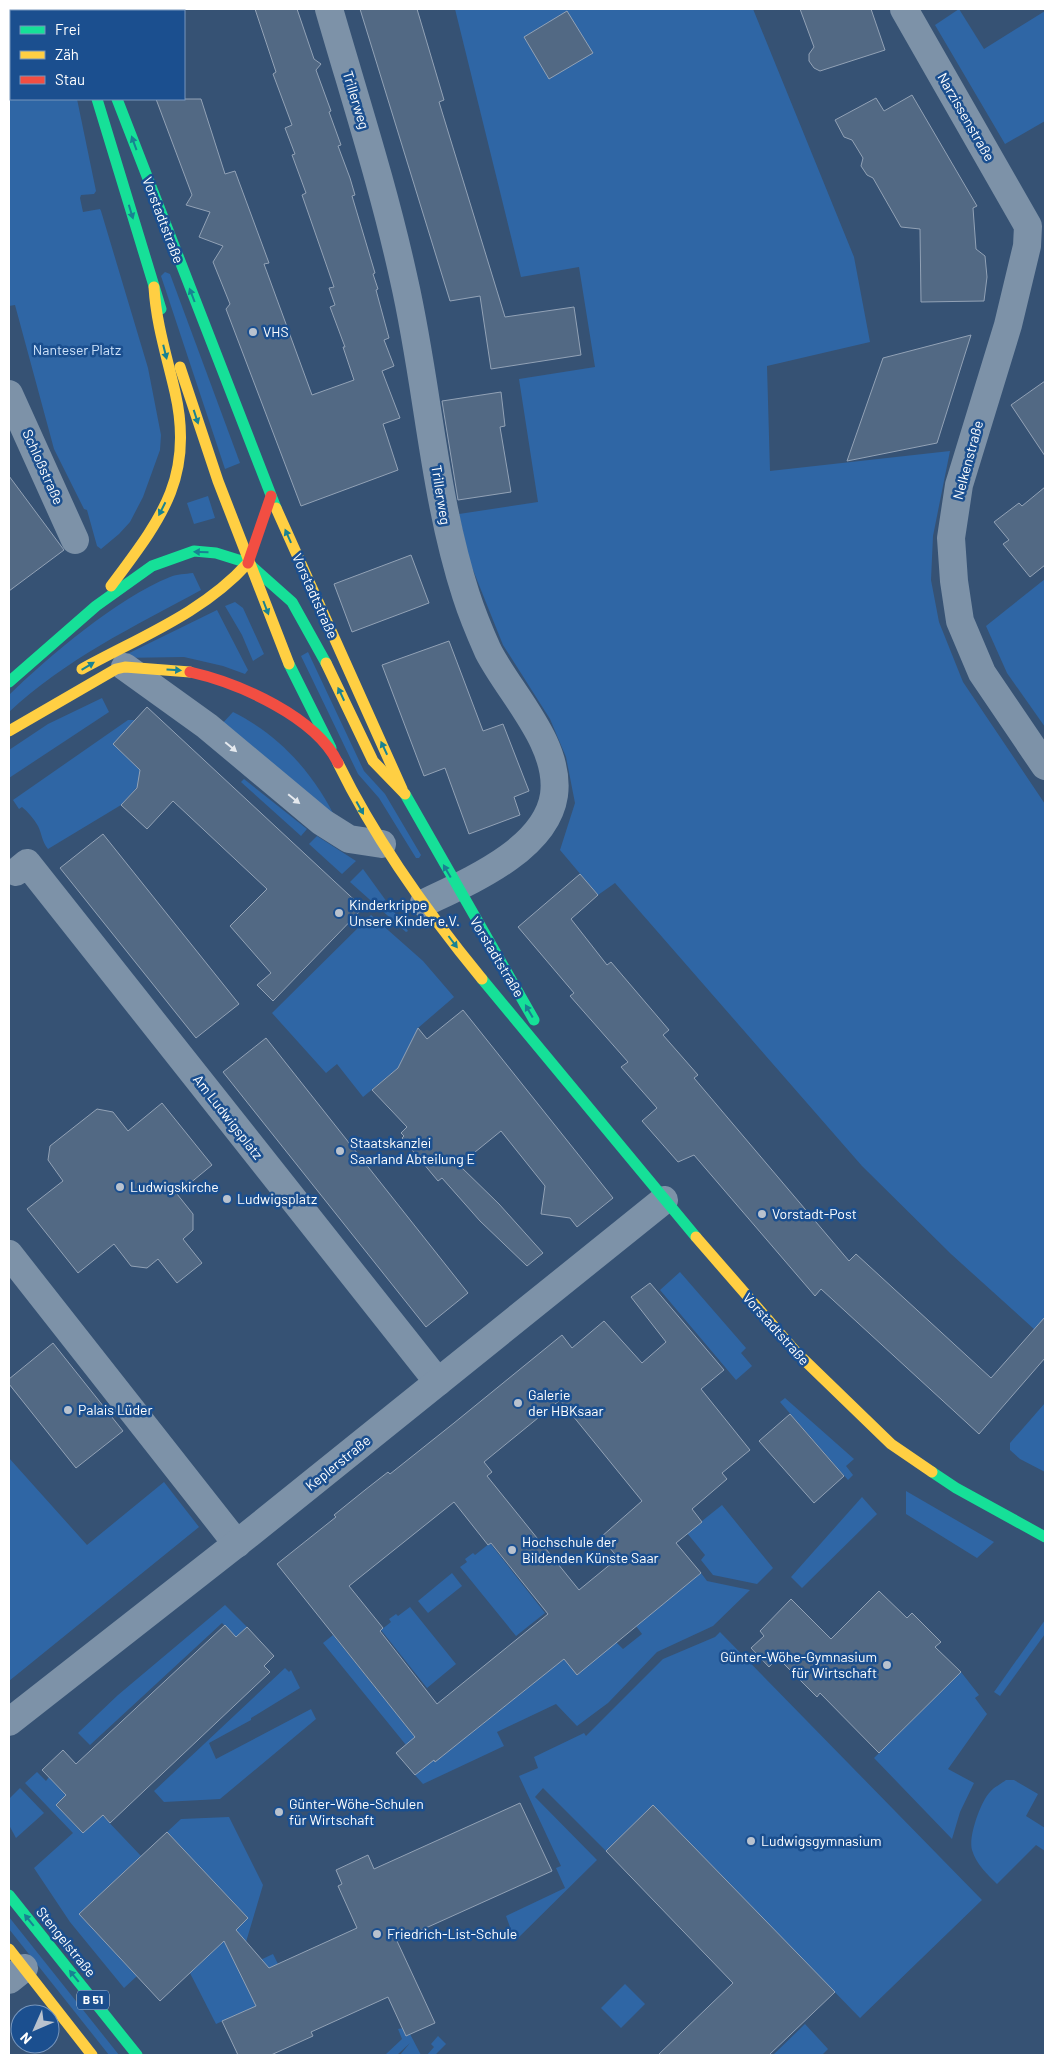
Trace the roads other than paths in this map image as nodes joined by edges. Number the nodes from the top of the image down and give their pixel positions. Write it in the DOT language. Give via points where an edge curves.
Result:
graph roads {
  1 [pos="330,9"];
  2 [pos="904,9"];
  3 [pos="97,100"];
  4 [pos="117,100"];
  5 [pos="1037,225"];
  6 [pos="154,287"];
  7 [pos="9,394"];
  8 [pos="271,496"];
  9 [pos="76,540"];
  10 [pos="248,563"];
  11 [pos="96,606"];
  12 [pos="125,667"];
  13 [pos="72,675"];
  14 [pos="9,682"];
  15 [pos="37,701"];
  16 [pos="9,729"];
  17 [pos="331,748"];
  18 [pos="1045,766"];
  19 [pos="404,792"];
  20 [pos="382,844"];
  21 [pos="16,872"];
  22 [pos="456,888"];
  23 [pos="424,903"];
  24 [pos="559,1070"];
  25 [pos="664,1200"];
  26 [pos="9,1254"];
  27 [pos="438,1382"];
  28 [pos="1044,1537"];
  29 [pos="237,1544"];
  30 [pos="9,1722"];
  31 [pos="9,1895"];
  32 [pos="14,1966"];
  33 [pos="92,2055"];
  34 [pos="137,2055"];
  1 -- 22 [label="street, Trillerweg" via="404,279 446,526 456,564 489,652 536,727 551,762 554,794 546,820 504,861"];
  2 -- 5 [label="street, Narzissenstraße"];
  3 -- 6 [label="main road, Vorstadtstraße, one-way"];
  8 -- 4 [label="main road, Vorstadtstraße, one-way"];
  5 -- 18 [label="street, Nelkenstraße" via="1027,246 1008,325 959,485 952,538 960,621 982,673"];
  6 -- 10 [label="main road, Vorstadtstraße, one-way" via="212,466"];
  6 -- 11 [label="main road, one-way" via="155,314 176,396 181,436 180,464 154,525"];
  7 -- 9 [label="street, Schloßstraße"];
  8 -- 10 [label="main road"];
  19 -- 8 [label="main road, Vorstadtstraße, one-way"];
  10 -- 11 [label="main road, one-way" via="216,553 194,551 171,557 152,566"];
  13 -- 10 [label="main road, one-way" via="213,595 236,578"];
  10 -- 17 [label="main road, Vorstadtstraße, one-way" via="284,654"];
  19 -- 10 [label="main road, one-way" via="373,760 328,666 292,602"];
  11 -- 14 [label="main road"];
  12 -- 16 [label="main road"];
  12 -- 17 [label="main road, one-way" via="180,670 226,681 275,705"];
  12 -- 20 [label="street, one-way" via="207,726 322,822 349,839"];
  15 -- 16 [label="main road"];
  17 -- 20 [label="main road, Vorstadtstraße, one-way" via="360,808"];
  22 -- 19 [label="main road, Vorstadtstraße, one-way"];
  20 -- 23 [label="main road, Vorstadtstraße"];
  21 -- 27 [label="street, Am Ludwigsplatz" via="27,863"];
  22 -- 23 [label="street, Trillerweg"];
  24 -- 22 [label="main road, Vorstadtstraße, one-way" via="532,1016"];
  23 -- 24 [label="main road, Vorstadtstraße, one-way" via="463,956"];
  24 -- 25 [label="main road, Vorstadtstraße"];
  25 -- 27 [label="street, Keplerstraße"];
  25 -- 28 [label="main road, Vorstadtstraße" via="796,1353 891,1444 956,1488"];
  26 -- 29 [label="street"];
  27 -- 29 [label="street, Keplerstraße"];
  29 -- 30 [label="street, Keplerstraße"];
  34 -- 31 [label="main road, Stengelstraße / B 51, one-way"];
  32 -- 33 [label="main road, B 51"];
}
